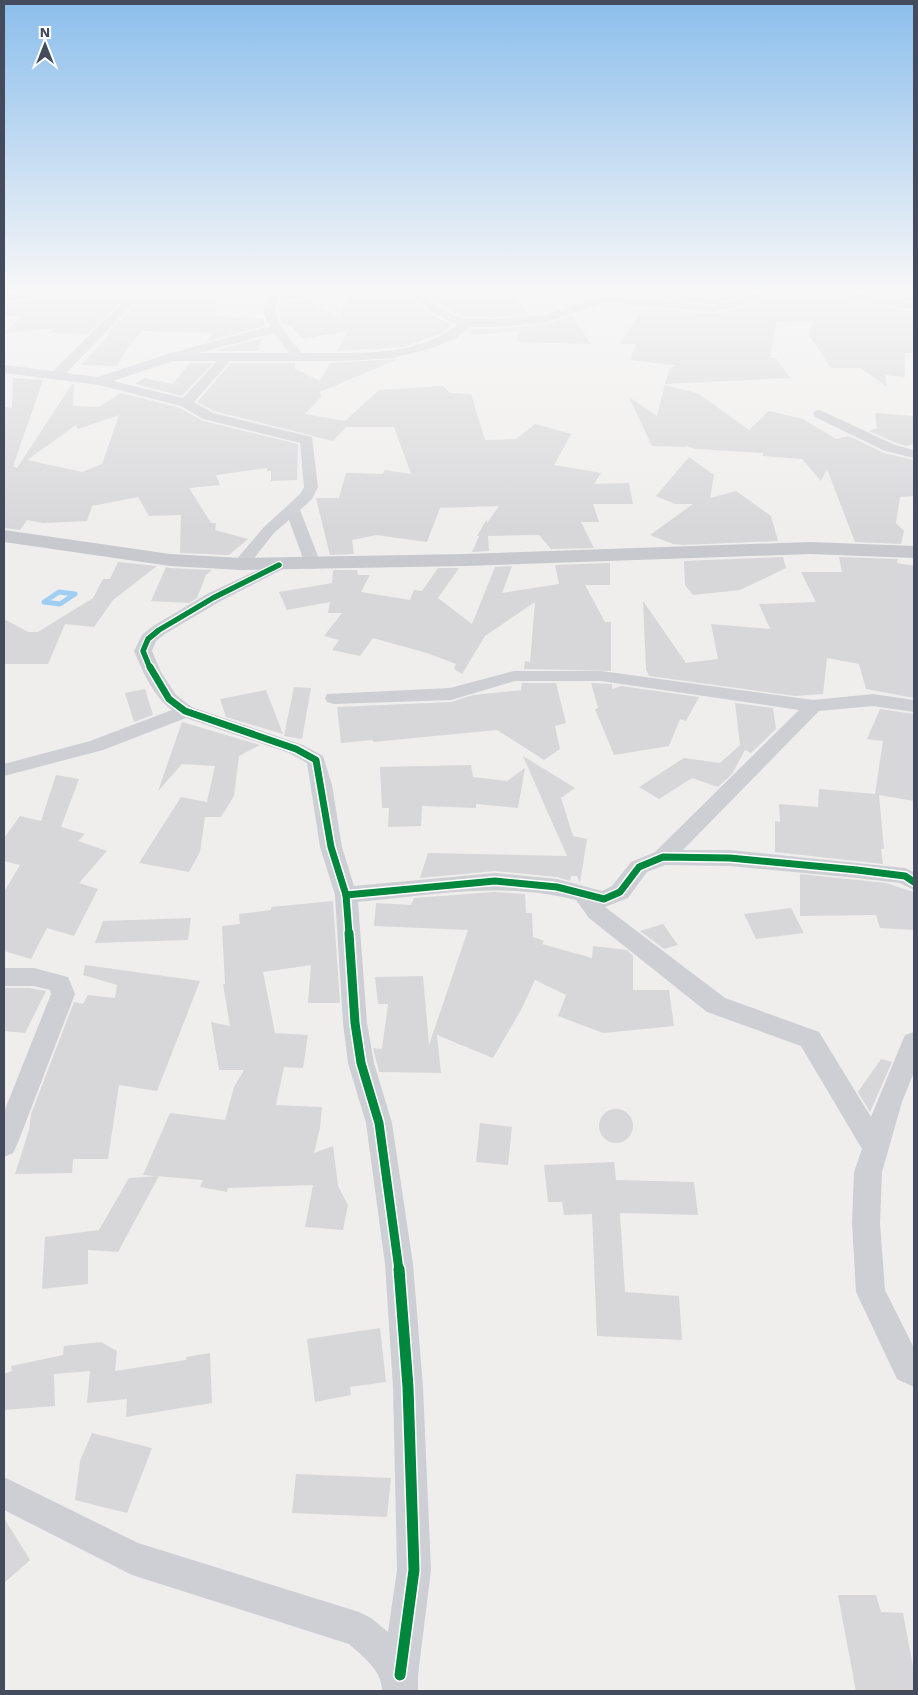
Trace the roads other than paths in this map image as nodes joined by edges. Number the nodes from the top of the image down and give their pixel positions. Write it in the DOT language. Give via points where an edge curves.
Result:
graph roads {
  1 [pos="27,371"];
  2 [pos="61,371"];
  3 [pos="129,371"];
  4 [pos="214,371"];
  5 [pos="58,374"];
  6 [pos="99,381"];
  7 [pos="186,403"];
  8 [pos="820,414"];
  9 [pos="914,454"];
  10 [pos="292,509"];
  11 [pos="4,536"];
  12 [pos="914,552"];
  13 [pos="241,564"];
  14 [pos="313,564"];
  15 [pos="279,565"];
  16 [pos="334,698"];
  17 [pos="812,706"];
  18 [pos="914,706"];
  19 [pos="185,711"];
  20 [pos="4,770"];
  21 [pos="663,857"];
  22 [pos="914,882"];
  23 [pos="584,894"];
  24 [pos="346,895"];
  25 [pos="4,977"];
  26 [pos="914,1042"];
  27 [pos="4,1144"];
  28 [pos="876,1147"];
  29 [pos="914,1372"];
  30 [pos="4,1493"];
  31 [pos="400,1683"];
  1 -- 5 [label="street"];
  2 -- 5 [label="street"];
  3 -- 6 [label="street"];
  4 -- 7 [label="street"];
  5 -- 6 [label="street"];
  6 -- 7 [label="street"];
  7 -- 10 [label="street" via="208,416 307,440 311,487 307,496"];
  8 -- 9 [label="street" via="890,448"];
  10 -- 13 [label="street" via="269,530"];
  10 -- 14 [label="street"];
  11 -- 13 [label="main road" via="161,559"];
  12 -- 14 [label="main road" via="810,548"];
  13 -- 15 [label="main road"];
  14 -- 15 [label="main road"];
  15 -- 19 [label="street" via="213,598 148,639 143,651 152,672 169,699"];
  16 -- 17 [label="street" via="451,694 514,676 601,676"];
  17 -- 18 [label="street" via="873,700"];
  17 -- 21 [label="street"];
  19 -- 20 [label="street" via="151,728"];
  19 -- 24 [label="street" via="296,749 316,760 331,847"];
  21 -- 22 [label="street" via="730,858 857,870 905,876"];
  21 -- 23 [label="street" via="639,867 620,892 604,899"];
  23 -- 24 [label="street" via="557,887 495,881"];
  23 -- 28 [label="street" via="598,912 716,1005 810,1039"];
  24 -- 31 [label="street" via="355,1023 361,1063 378,1123 399,1264 408,1387 414,1570"];
  25 -- 27 [label="street" via="34,977 60,984 63,994"];
  26 -- 28 [label="street" via="889,1102"];
  28 -- 29 [label="street" via="868,1172 866,1214 871,1292 908,1368"];
  30 -- 31 [label="street" via="132,1558 359,1630 382,1650"];
}
